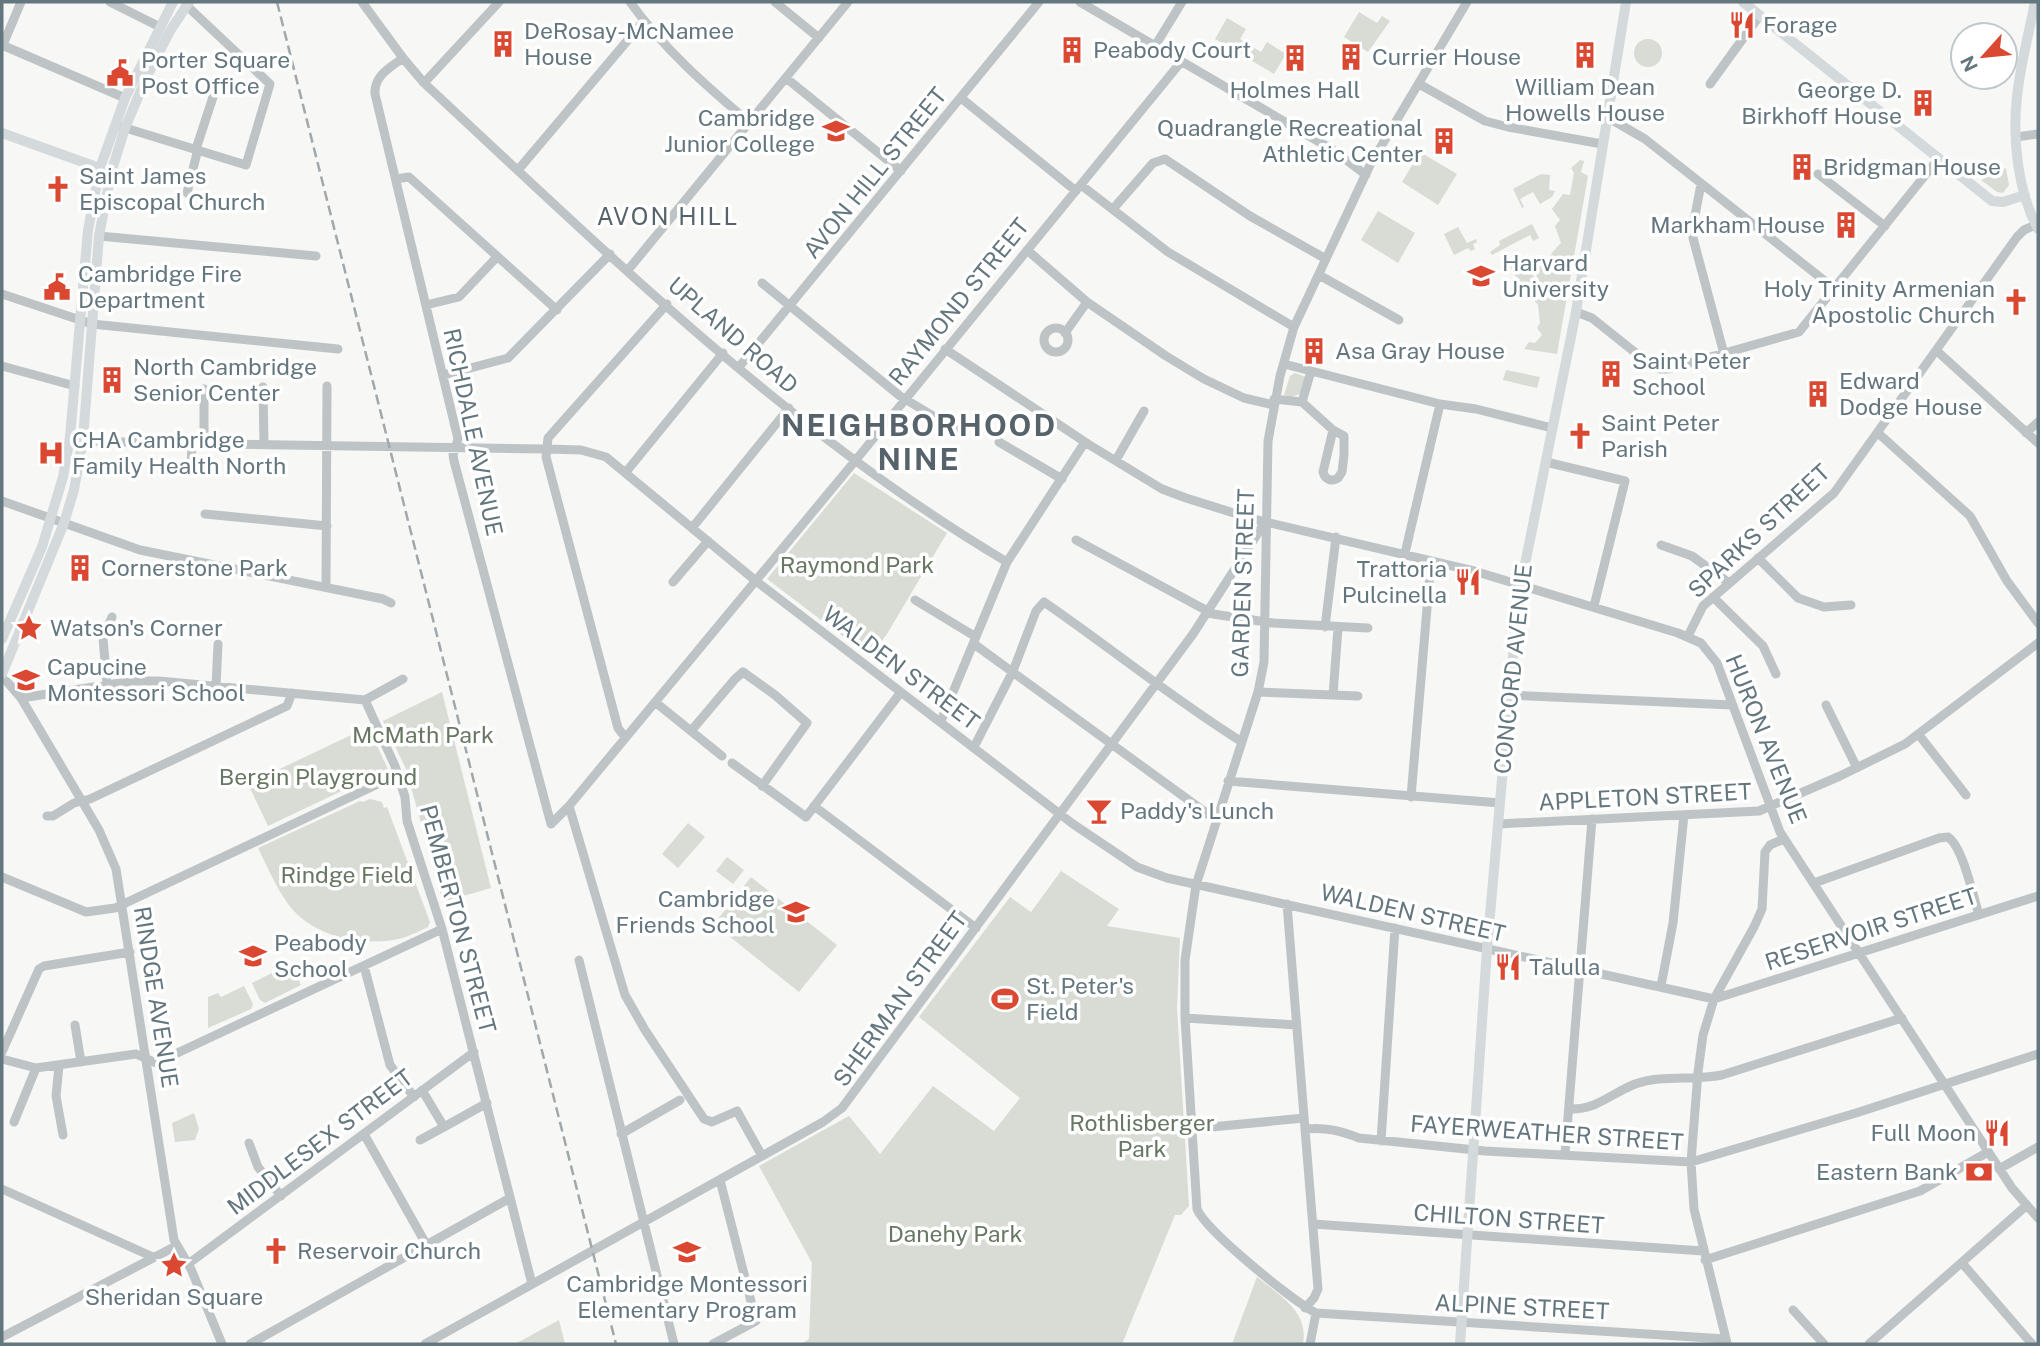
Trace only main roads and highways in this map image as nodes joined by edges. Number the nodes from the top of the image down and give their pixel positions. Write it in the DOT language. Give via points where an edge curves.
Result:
graph roads {
  1 [pos="173,2"];
  2 [pos="1626,2"];
  3 [pos="1743,2"];
  4 [pos="2035,2"];
  5 [pos="188,3"];
  6 [pos="2035,20"];
  7 [pos="120,126"];
  8 [pos="2,132"];
  9 [pos="100,169"];
  10 [pos="111,173"];
  11 [pos="2025,195"];
  12 [pos="2037,226"];
  13 [pos="2,637"];
  14 [pos="2,675"];
  15 [pos="1460,1344"];
  1 -- 7 [label="main road" via="125,98"];
  2 -- 15 [label="main road, CONCORD AVENUE" via="1576,312 1521,584 1487,949"];
  3 -- 11 [label="main road" via="1995,202"];
  4 -- 6 [label="main road"];
  5 -- 7 [label="main road"];
  6 -- 11 [label="main road" via="2017,97 2016,137"];
  7 -- 9 [label="main road"];
  7 -- 10 [label="main road"];
  8 -- 9 [label="main road"];
  9 -- 10 [label="main road"];
  9 -- 13 [label="main road" via="88,230 63,477 42,547"];
  10 -- 14 [label="main road" via="99,236 76,481 64,523"];
  11 -- 12 [label="main road"];
}
